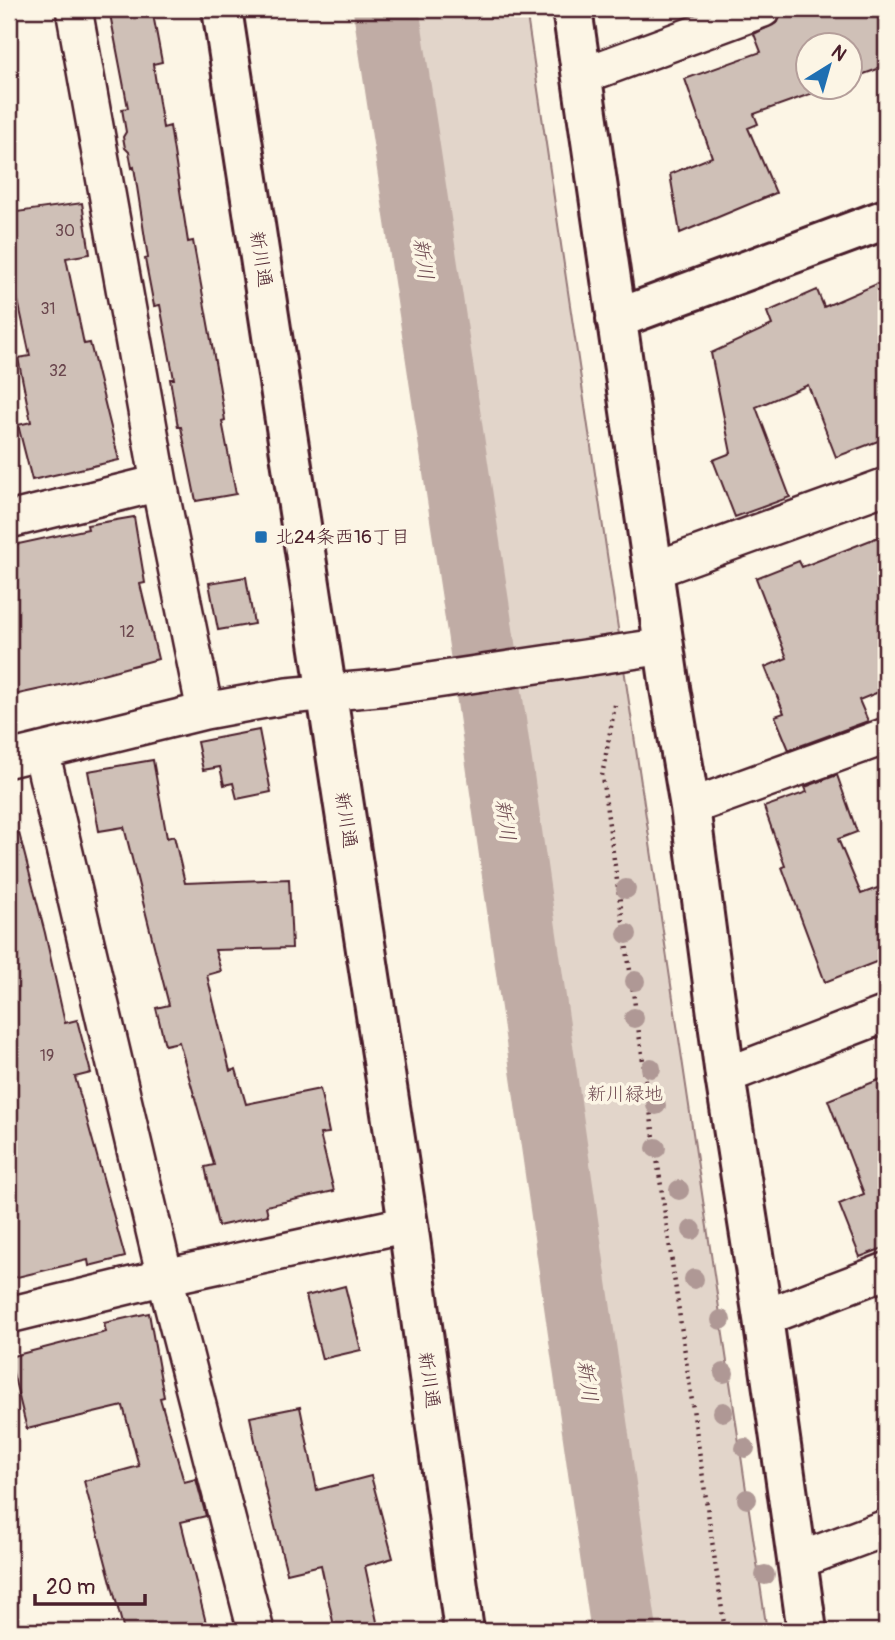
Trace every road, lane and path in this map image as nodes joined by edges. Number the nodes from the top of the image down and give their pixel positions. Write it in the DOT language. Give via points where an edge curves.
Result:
graph roads {
  1 [pos="74,9"];
  2 [pos="222,9"];
  3 [pos="572,9"];
  4 [pos="764,9"];
  5 [pos="582,76"];
  6 [pos="886,219"];
  7 [pos="616,319"];
  8 [pos="159,483"];
  9 [pos="886,486"];
  10 [pos="9,520"];
  11 [pos="654,569"];
  12 [pos="665,646"];
  13 [pos="327,691"];
  14 [pos="615,705"];
  15 [pos="205,711"];
  16 [pos="886,736"];
  17 [pos="25,755"];
  18 [pos="690,807"];
  19 [pos="886,1014"];
  20 [pos="725,1076"];
  21 [pos="408,1224"];
  22 [pos="886,1271"];
  23 [pos="165,1277"];
  24 [pos="9,1315"];
  25 [pos="763,1318"];
  26 [pos="886,1528"];
  27 [pos="797,1561"];
  28 [pos="256,1631"];
  29 [pos="464,1631"];
  30 [pos="725,1631"];
  31 [pos="807,1631"];
  1 -- 8 [label="street"];
  2 -- 13 [label="street, 新川通"];
  3 -- 5 [label="street"];
  4 -- 5 [label="street"];
  5 -- 7 [label="street"];
  6 -- 7 [label="street"];
  7 -- 11 [label="street"];
  8 -- 10 [label="street"];
  8 -- 15 [label="street"];
  9 -- 11 [label="street"];
  11 -- 12 [label="street"];
  12 -- 13 [label="street" via="389,687"];
  12 -- 18 [label="street"];
  13 -- 15 [label="street"];
  13 -- 21 [label="street, 新川通"];
  14 -- 30 [label="path" via="602,776"];
  15 -- 17 [label="street"];
  16 -- 18 [label="street"];
  17 -- 23 [label="street"];
  18 -- 20 [label="street"];
  19 -- 20 [label="street"];
  20 -- 25 [label="street"];
  21 -- 23 [label="street"];
  21 -- 29 [label="street, 新川通"];
  22 -- 25 [label="street"];
  23 -- 24 [label="street"];
  23 -- 28 [label="street"];
  25 -- 27 [label="street"];
  26 -- 27 [label="street"];
  27 -- 31 [label="street"];
}
